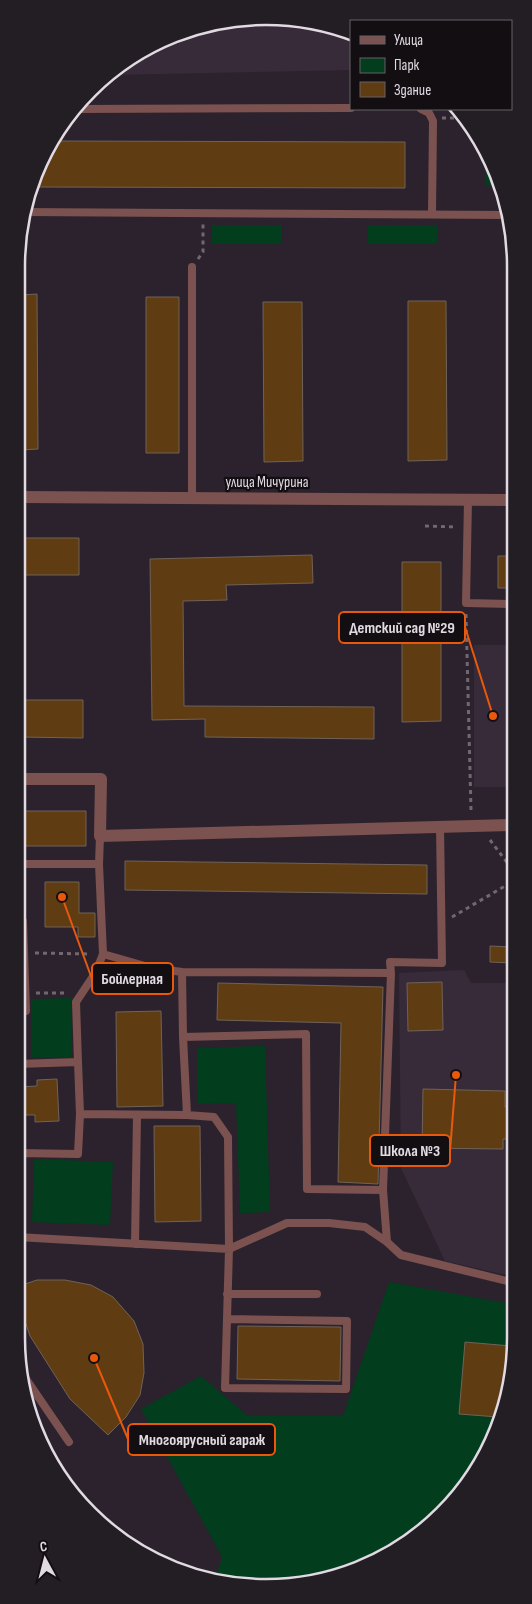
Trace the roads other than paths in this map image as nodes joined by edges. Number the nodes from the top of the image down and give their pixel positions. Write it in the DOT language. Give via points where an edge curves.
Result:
graph roads {
  1 [pos="350,108"];
  2 [pos="83,109"];
  3 [pos="423,110"];
  4 [pos="31,212"];
  5 [pos="432,214"];
  6 [pos="501,215"];
  7 [pos="192,267"];
  8 [pos="25,496"];
  9 [pos="192,498"];
  10 [pos="468,500"];
  11 [pos="507,500"];
  12 [pos="507,604"];
  13 [pos="25,779"];
  14 [pos="507,825"];
  15 [pos="440,826"];
  16 [pos="100,836"];
  17 [pos="25,864"];
  18 [pos="99,864"];
  19 [pos="103,954"];
  20 [pos="182,972"];
  21 [pos="390,973"];
  22 [pos="25,974"];
  23 [pos="25,1011"];
  24 [pos="183,1037"];
  25 [pos="78,1062"];
  26 [pos="25,1064"];
  27 [pos="80,1114"];
  28 [pos="187,1115"];
  29 [pos="137,1116"];
  30 [pos="25,1153"];
  31 [pos="383,1190"];
  32 [pos="25,1237"];
  33 [pos="387,1242"];
  34 [pos="135,1244"];
  35 [pos="229,1249"];
  36 [pos="507,1281"];
  37 [pos="228,1294"];
  38 [pos="317,1294"];
  39 [pos="227,1319"];
  40 [pos="30,1385"];
  41 [pos="69,1442"];
  1 -- 2 [label="lane"];
  3 -- 5 [label="lane" via="433,121"];
  4 -- 5 [label="lane"];
  5 -- 6 [label="lane"];
  7 -- 9 [label="lane"];
  8 -- 9 [label="street, улица Мичурина"];
  9 -- 10 [label="street, улица Мичурина"];
  10 -- 11 [label="street, улица Мичурина"];
  10 -- 12 [label="lane" via="466,603"];
  13 -- 16 [label="street" via="100,779"];
  14 -- 15 [label="street"];
  15 -- 16 [label="street"];
  15 -- 21 [label="lane" via="442,963 390,962"];
  16 -- 18 [label="lane"];
  17 -- 18 [label="lane"];
  18 -- 19 [label="lane"];
  19 -- 20 [label="lane" via="152,968"];
  19 -- 25 [label="lane" via="96,972 76,1002"];
  20 -- 21 [label="lane"];
  20 -- 24 [label="lane"];
  21 -- 31 [label="lane"];
  22 -- 23 [label="lane"];
  24 -- 28 [label="lane"];
  24 -- 31 [label="lane" via="306,1034 307,1189"];
  25 -- 26 [label="lane"];
  25 -- 27 [label="lane"];
  27 -- 29 [label="lane"];
  27 -- 30 [label="lane" via="78,1154"];
  28 -- 29 [label="lane"];
  28 -- 35 [label="lane" via="214,1117 228,1137"];
  29 -- 34 [label="lane"];
  31 -- 33 [label="lane"];
  32 -- 34 [label="lane"];
  33 -- 35 [label="lane" via="366,1227 287,1223"];
  33 -- 36 [label="lane" via="401,1256"];
  34 -- 35 [label="lane"];
  35 -- 37 [label="lane"];
  37 -- 38 [label="lane"];
  37 -- 39 [label="lane"];
  39 -- 39 [label="lane" via="225,1388 346,1389 347,1321"];
  40 -- 41 [label="lane"];
}
